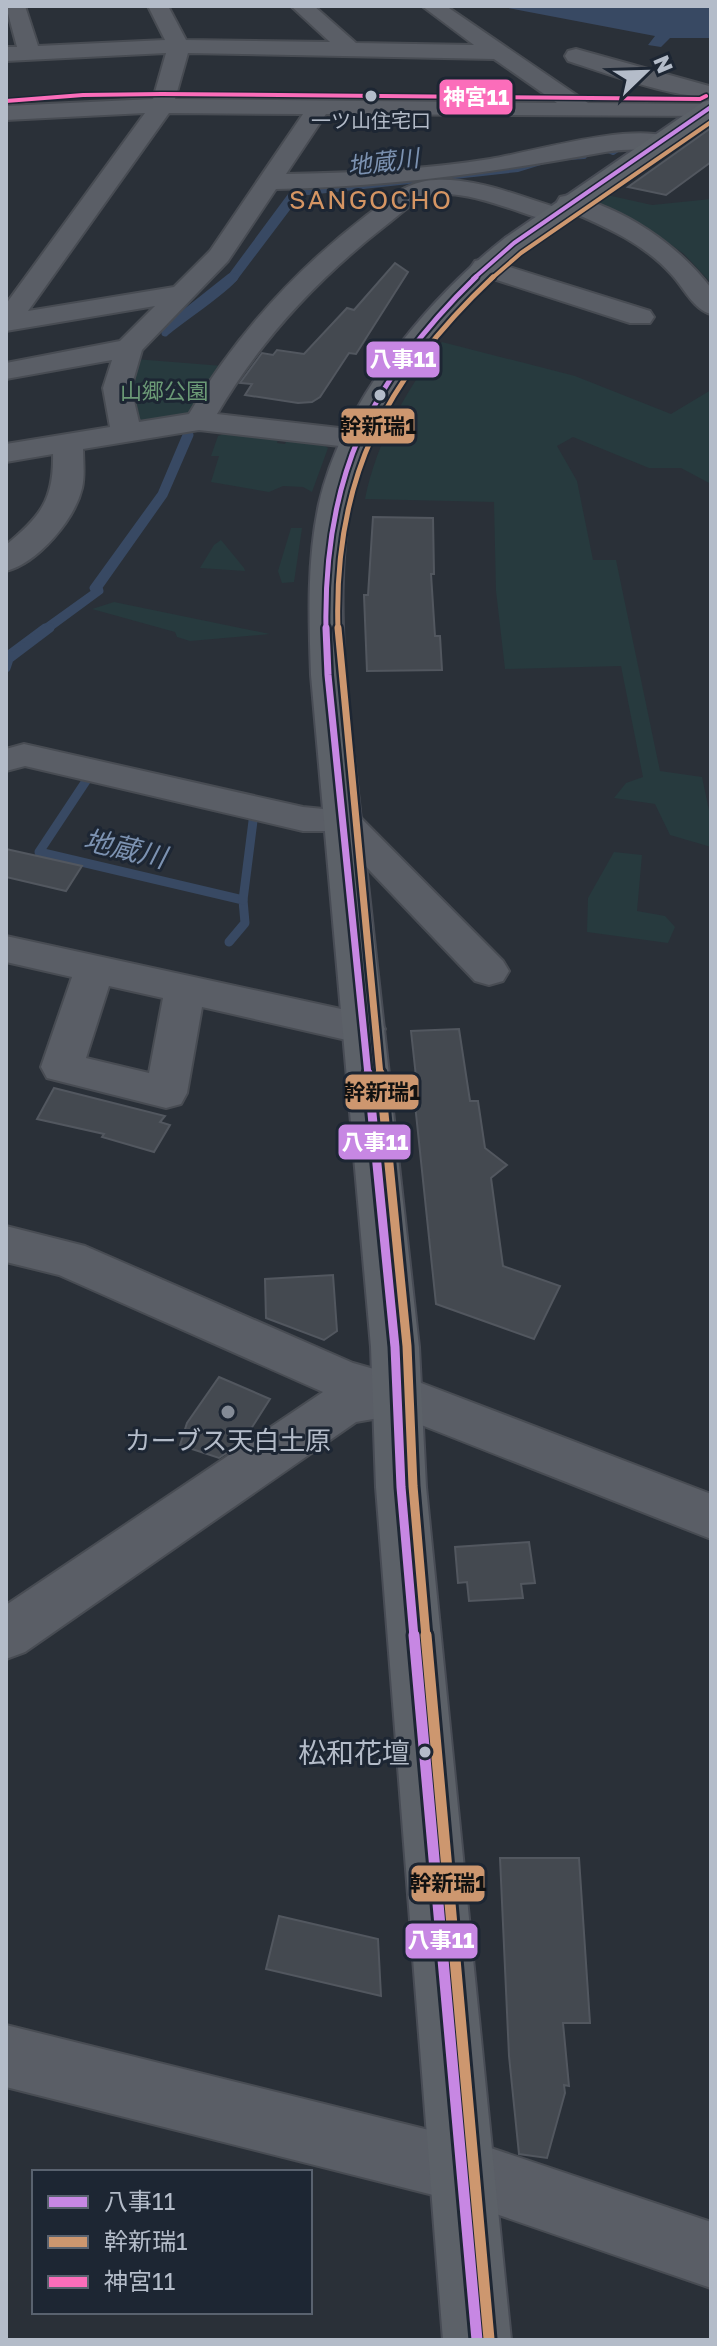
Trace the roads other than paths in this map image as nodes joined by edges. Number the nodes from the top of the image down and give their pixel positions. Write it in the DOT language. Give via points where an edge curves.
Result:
graph roads {
  1 [pos="15,6"];
  2 [pos="158,6"];
  3 [pos="301,6"];
  4 [pos="432,6"];
  5 [pos="179,46"];
  6 [pos="349,48"];
  7 [pos="29,51"];
  8 [pos="494,52"];
  9 [pos="6,54"];
  10 [pos="576,56"];
  11 [pos="612,68"];
  12 [pos="559,94"];
  13 [pos="708,104"];
  14 [pos="162,106"];
  15 [pos="319,108"];
  16 [pos="435,108"];
  17 [pos="581,109"];
  18 [pos="33,110"];
  19 [pos="6,113"];
  20 [pos="6,140"];
  21 [pos="658,141"];
  22 [pos="422,173"];
  23 [pos="270,182"];
  24 [pos="560,208"];
  25 [pos="484,267"];
  26 [pos="178,294"];
  27 [pos="711,306"];
  28 [pos="640,317"];
  29 [pos="129,348"];
  30 [pos="6,371"];
  31 [pos="199,421"];
  32 [pos="126,432"];
  33 [pos="357,439"];
  34 [pos="68,442"];
  35 [pos="6,453"];
  36 [pos="6,561"];
  37 [pos="6,760"];
  38 [pos="342,820"];
  39 [pos="12,962"];
  40 [pos="95,969"];
  41 [pos="489,971"];
  42 [pos="185,989"];
  43 [pos="364,1029"];
  44 [pos="6,1244"];
  45 [pos="399,1395"];
  46 [pos="711,1517"];
  47 [pos="6,1635"];
  48 [pos="6,2056"];
  49 [pos="461,2170"];
  50 [pos="711,2255"];
  51 [pos="477,2340"];
  1 -- 7 [label="street"];
  2 -- 5 [label="street"];
  3 -- 6 [label="street"];
  4 -- 8 [label="street"];
  5 -- 6 [label="street"];
  5 -- 7 [label="street"];
  5 -- 14 [label="street"];
  6 -- 8 [label="street"];
  7 -- 9 [label="street"];
  8 -- 12 [label="street"];
  10 -- 11 [label="street"];
  11 -- 12 [label="street"];
  11 -- 13 [label="street"];
  12 -- 17 [label="street"];
  13 -- 17 [label="street"];
  13 -- 21 [label="main road"];
  14 -- 15 [label="street"];
  14 -- 18 [label="street"];
  14 -- 26 [label="street" via="6,323"];
  15 -- 16 [label="street"];
  15 -- 23 [label="street"];
  16 -- 17 [label="street"];
  16 -- 22 [label="street"];
  18 -- 19 [label="street"];
  18 -- 20 [label="street"];
  21 -- 22 [label="street"];
  21 -- 24 [label="main road"];
  22 -- 23 [label="street"];
  23 -- 26 [label="street" via="219,256"];
  24 -- 25 [label="main road"];
  24 -- 27 [label="street" via="622,225 658,245"];
  24 -- 31 [label="street" via="449,186 418,189 342,245 296,288 228,370"];
  25 -- 28 [label="street"];
  25 -- 33 [label="main road" via="433,322 375,401"];
  26 -- 29 [label="street"];
  29 -- 30 [label="street"];
  29 -- 32 [label="street" via="117,388"];
  31 -- 32 [label="street"];
  31 -- 33 [label="street"];
  32 -- 34 [label="street"];
  33 -- 38 [label="main road" via="335,503 325,599"];
  34 -- 35 [label="street"];
  34 -- 36 [label="street" via="67,488 53,515"];
  37 -- 38 [label="street" via="24,755 303,819"];
  38 -- 41 [label="street"];
  38 -- 43 [label="main road"];
  39 -- 40 [label="street"];
  40 -- 42 [label="street"];
  40 -- 42 [label="street" via="62,1067 166,1093"];
  42 -- 43 [label="street"];
  43 -- 45 [label="main road"];
  44 -- 45 [label="street" via="69,1259 344,1380"];
  45 -- 46 [label="street"];
  45 -- 47 [label="street" via="345,1403"];
  45 -- 49 [label="main road" via="401,1487"];
  48 -- 49 [label="street"];
  49 -- 50 [label="street"];
  49 -- 51 [label="main road"];
}
